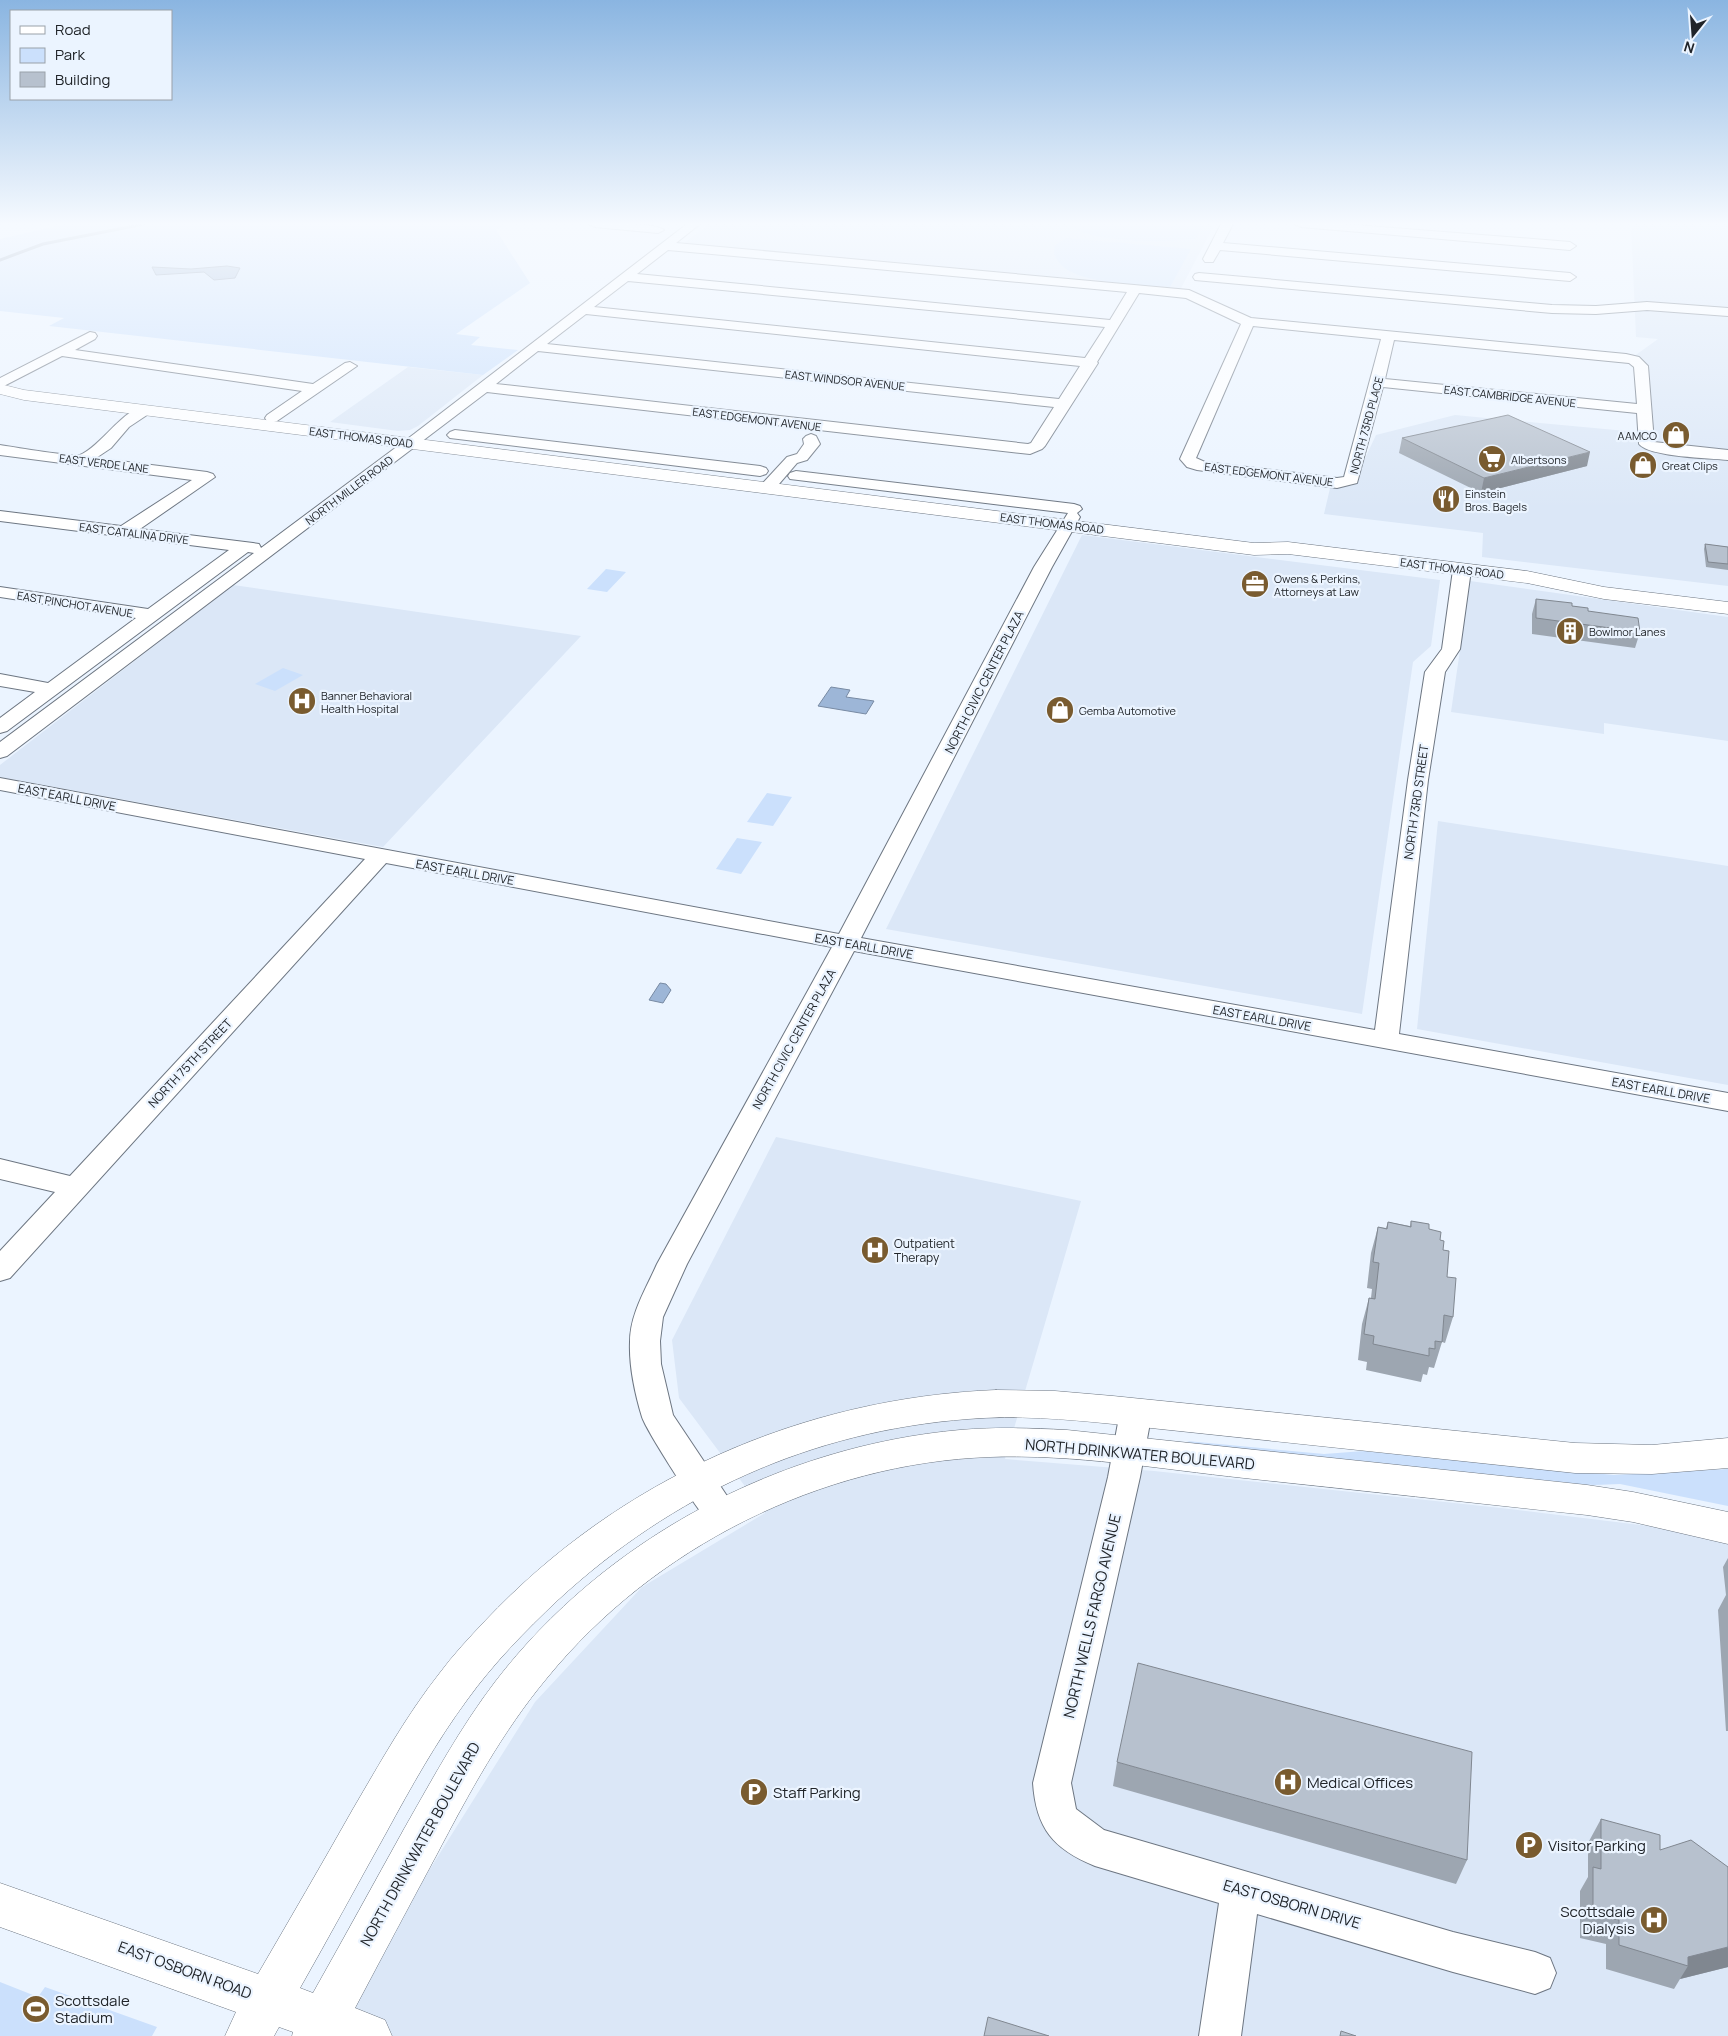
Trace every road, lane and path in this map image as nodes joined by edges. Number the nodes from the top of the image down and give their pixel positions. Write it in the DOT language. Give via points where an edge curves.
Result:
graph roads {
  1 [pos="571,319"];
  2 [pos="670,319"];
  3 [pos="1061,319"];
  4 [pos="1116,319"];
  5 [pos="1242,319"];
  6 [pos="1248,322"];
  7 [pos="1113,324"];
  8 [pos="1389,335"];
  9 [pos="90,336"];
  10 [pos="535,347"];
  11 [pos="61,352"];
  12 [pos="1090,362"];
  13 [pos="350,366"];
  14 [pos="1377,382"];
  15 [pos="0,384"];
  16 [pos="484,388"];
  17 [pos="0,389"];
  18 [pos="316,389"];
  19 [pos="1064,404"];
  20 [pos="1644,409"];
  21 [pos="145,410"];
  22 [pos="272,418"];
  23 [pos="821,426"];
  24 [pos="455,435"];
  25 [pos="415,440"];
  26 [pos="521,446"];
  27 [pos="0,450"];
  28 [pos="1728,455"];
  29 [pos="82,460"];
  30 [pos="729,475"];
  31 [pos="796,476"];
  32 [pos="767,480"];
  33 [pos="1346,482"];
  34 [pos="821,486"];
  35 [pos="0,516"];
  36 [pos="1071,517"];
  37 [pos="125,532"];
  38 [pos="244,547"];
  39 [pos="268,550"];
  40 [pos="1462,570"];
  41 [pos="1526,577"];
  42 [pos="0,592"];
  43 [pos="1728,594"];
  44 [pos="1728,608"];
  45 [pos="150,615"];
  46 [pos="0,680"];
  47 [pos="50,689"];
  48 [pos="0,727"];
  49 [pos="0,752"];
  50 [pos="0,784"];
  51 [pos="380,856"];
  52 [pos="847,942"];
  53 [pos="1386,1040"];
  54 [pos="1728,1102"];
  55 [pos="0,1169"];
  56 [pos="76,1187"];
  57 [pos="0,1270"];
  58 [pos="1136,1412"];
  59 [pos="1130,1450"];
  60 [pos="1728,1453"];
  61 [pos="697,1479"];
  62 [pos="1587,1500"];
  63 [pos="1728,1512"];
  64 [pos="722,1514"];
  65 [pos="1728,1528"];
  66 [pos="1058,1819"];
  67 [pos="1241,1889"];
  68 [pos="0,1905"];
  69 [pos="1535,1972"];
  70 [pos="258,2018"];
  71 [pos="319,2028"];
  72 [pos="369,2036"];
  73 [pos="1220,2036"];
  1 -- 10 [label="street, NORTH MILLER ROAD"];
  2 -- 12 [label="street"];
  3 -- 7 [label="street"];
  4 -- 7 [label="street"];
  5 -- 6 [label="street"];
  6 -- 8 [label="street"];
  6 -- 33 [label="street, EAST EDGEMONT AVENUE" via="1188,460 1203,467"];
  7 -- 12 [label="street"];
  8 -- 14 [label="street, NORTH 73RD PLACE"];
  8 -- 20 [label="street" via="1634,360 1641,366"];
  9 -- 11 [label="street"];
  10 -- 16 [label="street, NORTH MILLER ROAD"];
  10 -- 19 [label="street, EAST WINDSOR AVENUE"];
  11 -- 15 [label="street"];
  11 -- 18 [label="street"];
  12 -- 19 [label="street"];
  13 -- 18 [label="street"];
  14 -- 20 [label="street, EAST CAMBRIDGE AVENUE"];
  14 -- 33 [label="street, NORTH 73RD PLACE" via="1352,480"];
  16 -- 23 [label="street, EAST EDGEMONT AVENUE"];
  16 -- 25 [label="street, NORTH MILLER ROAD"];
  17 -- 21 [label="main road, EAST THOMAS ROAD"];
  17 -- 22 [label="main road, EAST THOMAS ROAD" via="35,389"];
  18 -- 22 [label="street"];
  19 -- 23 [label="street, EAST EDGEMONT AVENUE" via="1037,446 1030,449"];
  20 -- 28 [label="street" via="1646,444 1649,446"];
  21 -- 25 [label="main road, EAST THOMAS ROAD"];
  21 -- 29 [label="street" via="124,424 106,445"];
  22 -- 25 [label="main road, EAST THOMAS ROAD"];
  23 -- 32 [label="street" via="802,457 792,460"];
  24 -- 26 [label="street, EAST THOMAS ROAD"];
  25 -- 26 [label="main road, EAST THOMAS ROAD"];
  25 -- 30 [label="main road, EAST THOMAS ROAD"];
  25 -- 39 [label="street, NORTH MILLER ROAD"];
  26 -- 30 [label="main road, EAST THOMAS ROAD"];
  27 -- 29 [label="street, EAST VERDE LANE"];
  29 -- 37 [label="street, EAST VERDE LANE" via="207,477"];
  30 -- 32 [label="main road, EAST THOMAS ROAD"];
  31 -- 34 [label="street, EAST THOMAS ROAD"];
  32 -- 34 [label="main road, EAST THOMAS ROAD"];
  34 -- 36 [label="main road, EAST THOMAS ROAD"];
  34 -- 36 [label="main road, EAST THOMAS ROAD" via="982,502"];
  35 -- 37 [label="street, EAST CATALINA DRIVE"];
  36 -- 40 [label="main road, EAST THOMAS ROAD" via="1254,549 1288,548"];
  36 -- 52 [label="street, NORTH CIVIC CENTER PLAZA"];
  37 -- 38 [label="street, EAST CATALINA DRIVE"];
  38 -- 39 [label="street, EAST CATALINA DRIVE"];
  38 -- 45 [label="street"];
  39 -- 49 [label="street, NORTH MILLER ROAD"];
  40 -- 41 [label="main road, EAST THOMAS ROAD"];
  40 -- 53 [label="street, NORTH 73RD STREET" via="1451,649 1435,672 1418,780"];
  41 -- 43 [label="main road, EAST THOMAS ROAD" via="1600,578"];
  41 -- 44 [label="main road, EAST THOMAS ROAD" via="1604,593"];
  42 -- 45 [label="street, EAST PINCHOT AVENUE"];
  45 -- 47 [label="street"];
  46 -- 47 [label="street"];
  47 -- 48 [label="street"];
  50 -- 51 [label="street, EAST EARLL DRIVE"];
  51 -- 52 [label="street, EAST EARLL DRIVE"];
  51 -- 56 [label="street, NORTH 75TH STREET"];
  52 -- 53 [label="street, EAST EARLL DRIVE"];
  52 -- 61 [label="street, NORTH CIVIC CENTER PLAZA" via="672,1264 648,1318 646,1364 658,1418"];
  53 -- 54 [label="street, EAST EARLL DRIVE"];
  55 -- 56 [label="street"];
  56 -- 57 [label="street, NORTH 75TH STREET"];
  58 -- 59 [label="street, NORTH WELLS FARGO AVENUE"];
  58 -- 60 [label="main road" via="1575,1458 1664,1460"];
  58 -- 61 [label="main road" via="1009,1404 903,1413 804,1436"];
  59 -- 62 [label="main road, NORTH DRINKWATER BOULEVARD"];
  59 -- 64 [label="main road, NORTH DRINKWATER BOULEVARD" via="1067,1444 992,1443 901,1453 817,1474"];
  59 -- 66 [label="street, NORTH WELLS FARGO AVENUE" via="1052,1783 1053,1805"];
  61 -- 64 [label="street, NORTH CIVIC CENTER PLAZA"];
  61 -- 70 [label="main road" via="642,1512 569,1565 531,1599 468,1667 410,1750"];
  62 -- 63 [label="main road" via="1679,1501"];
  62 -- 65 [label="main road, NORTH DRINKWATER BOULEVARD"];
  64 -- 71 [label="main road, NORTH DRINKWATER BOULEVARD" via="626,1577 557,1638 524,1676 466,1758"];
  66 -- 67 [label="street, EAST OSBORN DRIVE" via="1095,1847"];
  67 -- 69 [label="street, EAST OSBORN DRIVE" via="1453,1952"];
  67 -- 73 [label="street"];
  68 -- 70 [label="main road, EAST OSBORN ROAD"];
  70 -- 71 [label="main road, EAST OSBORN ROAD"];
  71 -- 72 [label="main road, EAST OSBORN ROAD"];
}
